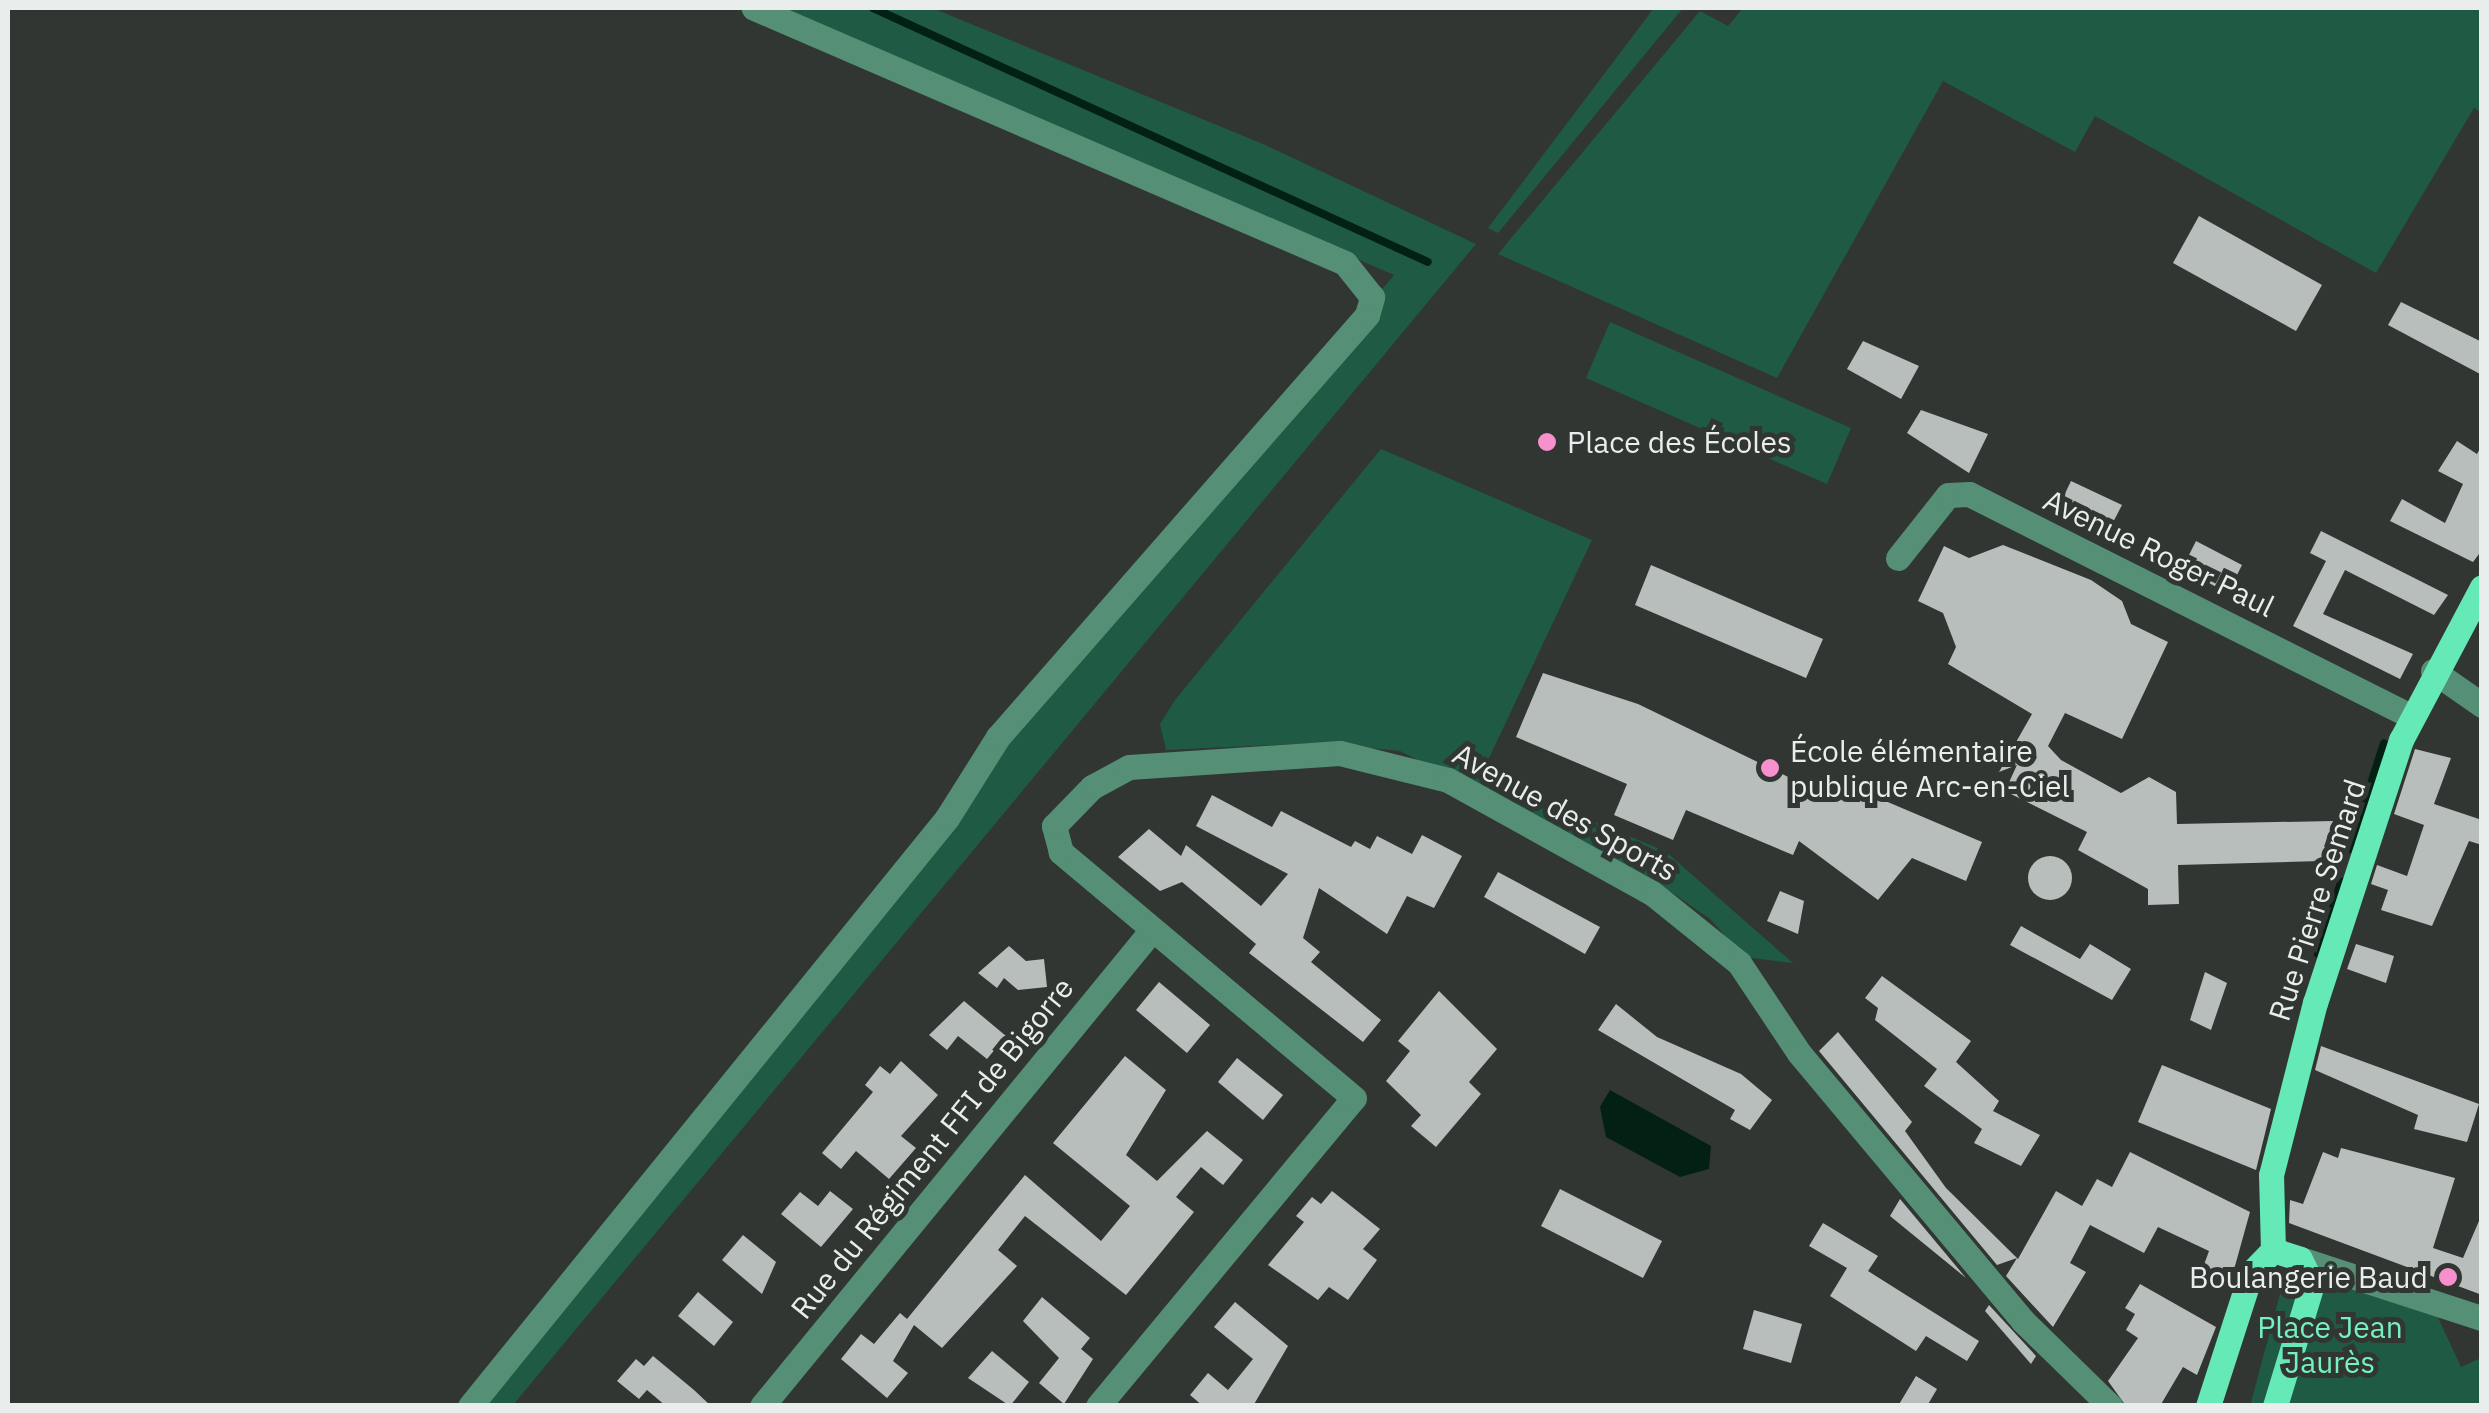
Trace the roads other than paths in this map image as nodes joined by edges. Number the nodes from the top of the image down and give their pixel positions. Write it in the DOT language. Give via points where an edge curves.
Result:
graph roads {
  1 [pos="754,8"];
  2 [pos="1898,558"];
  3 [pos="2482,586"];
  4 [pos="2433,670"];
  5 [pos="2482,705"];
  6 [pos="2411,716"];
  7 [pos="1152,931"];
  8 [pos="2273,1250"];
  9 [pos="2300,1259"];
  10 [pos="2482,1318"];
  11 [pos="470,1406"];
  12 [pos="762,1406"];
  13 [pos="1098,1406"];
  14 [pos="2110,1406"];
  15 [pos="2208,1406"];
  16 [pos="2275,1406"];
  1 -- 11 [label="street" via="1345,263 1372,297 1356,328 998,737 948,818"];
  2 -- 6 [label="street, Avenue Roger Paul" via="1948,495 1970,494"];
  3 -- 4 [label="main road, Rue Pierre Semard"];
  4 -- 5 [label="street"];
  4 -- 6 [label="main road, Rue Pierre Semard"];
  6 -- 8 [label="main road, Rue Pierre Semard" via="2315,1004 2271,1175"];
  7 -- 12 [label="street, Rue du Régiment FFI de Bigorre"];
  7 -- 13 [label="street" via="1354,1098"];
  7 -- 14 [label="street, Avenue des Sports" via="1061,852 1054,826 1092,786 1129,767 1340,753 1448,780 1652,893 1740,962 1812,1068 2023,1321"];
  8 -- 9 [label="main road"];
  8 -- 15 [label="main road" via="2250,1274"];
  9 -- 10 [label="street"];
  9 -- 16 [label="main road" via="2312,1284"];
}
